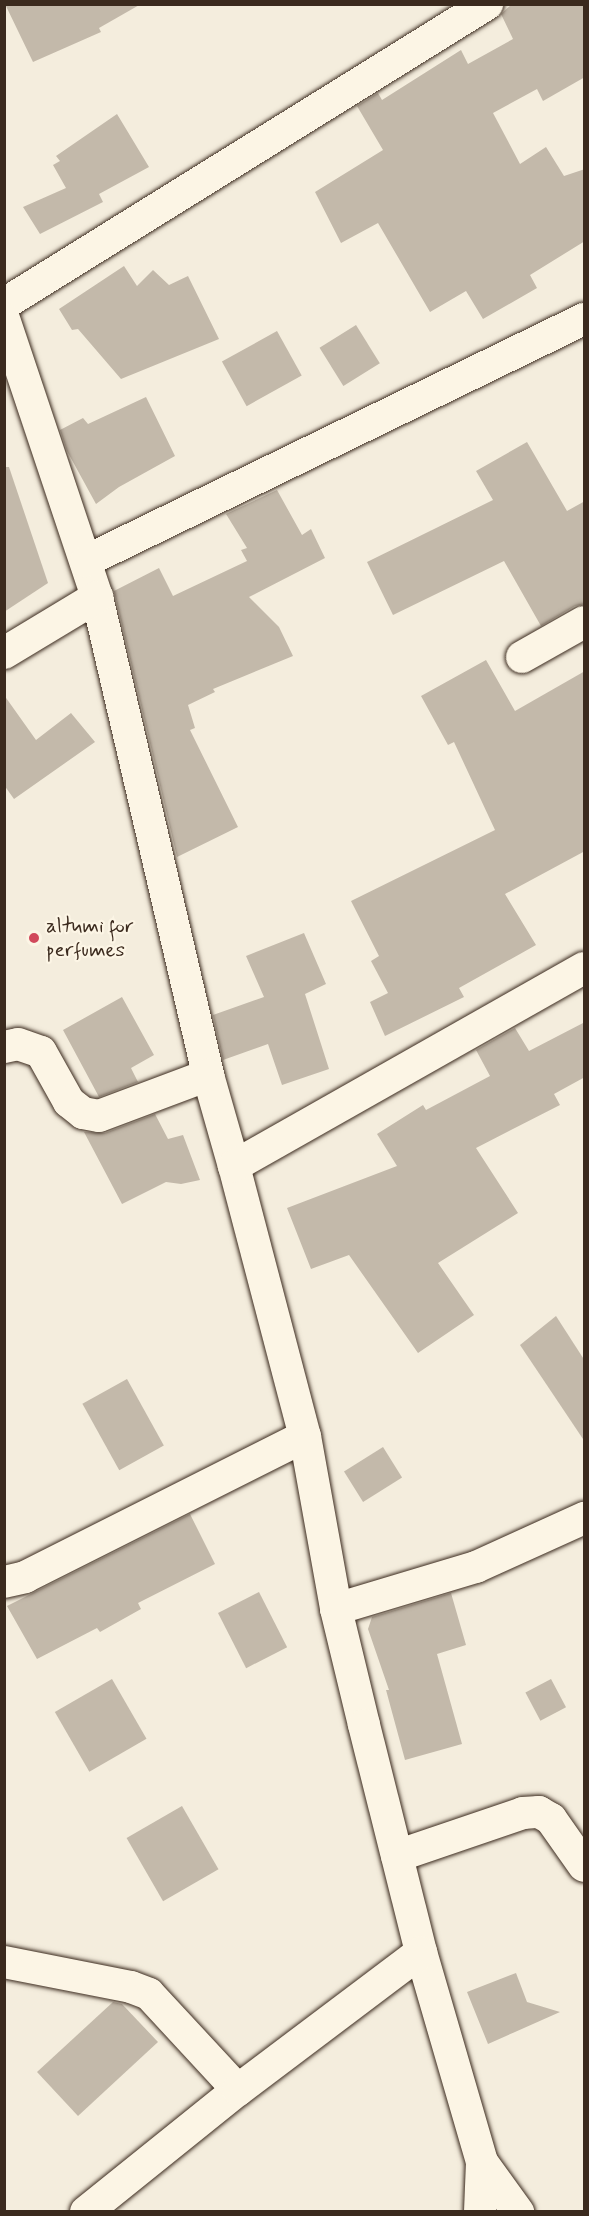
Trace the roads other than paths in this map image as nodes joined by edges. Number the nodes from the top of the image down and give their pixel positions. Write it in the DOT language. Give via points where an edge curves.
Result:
graph roads {
  1 [pos="487,4"];
  2 [pos="4,304"];
  3 [pos="4,319"];
  4 [pos="585,319"];
  5 [pos="86,561"];
  6 [pos="97,597"];
  7 [pos="585,621"];
  8 [pos="4,653"];
  9 [pos="522,657"];
  10 [pos="585,968"];
  11 [pos="4,1047"];
  12 [pos="208,1075"];
  13 [pos="234,1166"];
  14 [pos="304,1436"];
  15 [pos="585,1518"];
  16 [pos="4,1582"];
  17 [pos="336,1609"];
  18 [pos="397,1856"];
  19 [pos="585,1866"];
  20 [pos="421,1952"];
  21 [pos="4,1962"];
  22 [pos="238,2090"];
  23 [pos="482,2162"];
  24 [pos="86,2211"];
  25 [pos="480,2211"];
  26 [pos="518,2211"];
  1 -- 2 [label="street"];
  3 -- 5 [label="street"];
  4 -- 5 [label="street"];
  5 -- 6 [label="street"];
  6 -- 8 [label="street"];
  6 -- 12 [label="street"];
  7 -- 9 [label="street"];
  10 -- 13 [label="street"];
  11 -- 12 [label="street" via="18,1044 40,1052 69,1102 82,1113 99,1116"];
  12 -- 13 [label="street"];
  13 -- 14 [label="street"];
  14 -- 16 [label="street" via="25,1577"];
  14 -- 17 [label="street"];
  15 -- 17 [label="street" via="476,1567"];
  17 -- 18 [label="street"];
  18 -- 19 [label="street" via="523,1813 539,1812 551,1819"];
  18 -- 20 [label="street"];
  20 -- 22 [label="street"];
  20 -- 23 [label="street"];
  21 -- 22 [label="street" via="149,1994"];
  22 -- 24 [label="street"];
  23 -- 25 [label="street"];
  23 -- 26 [label="street"];
}
